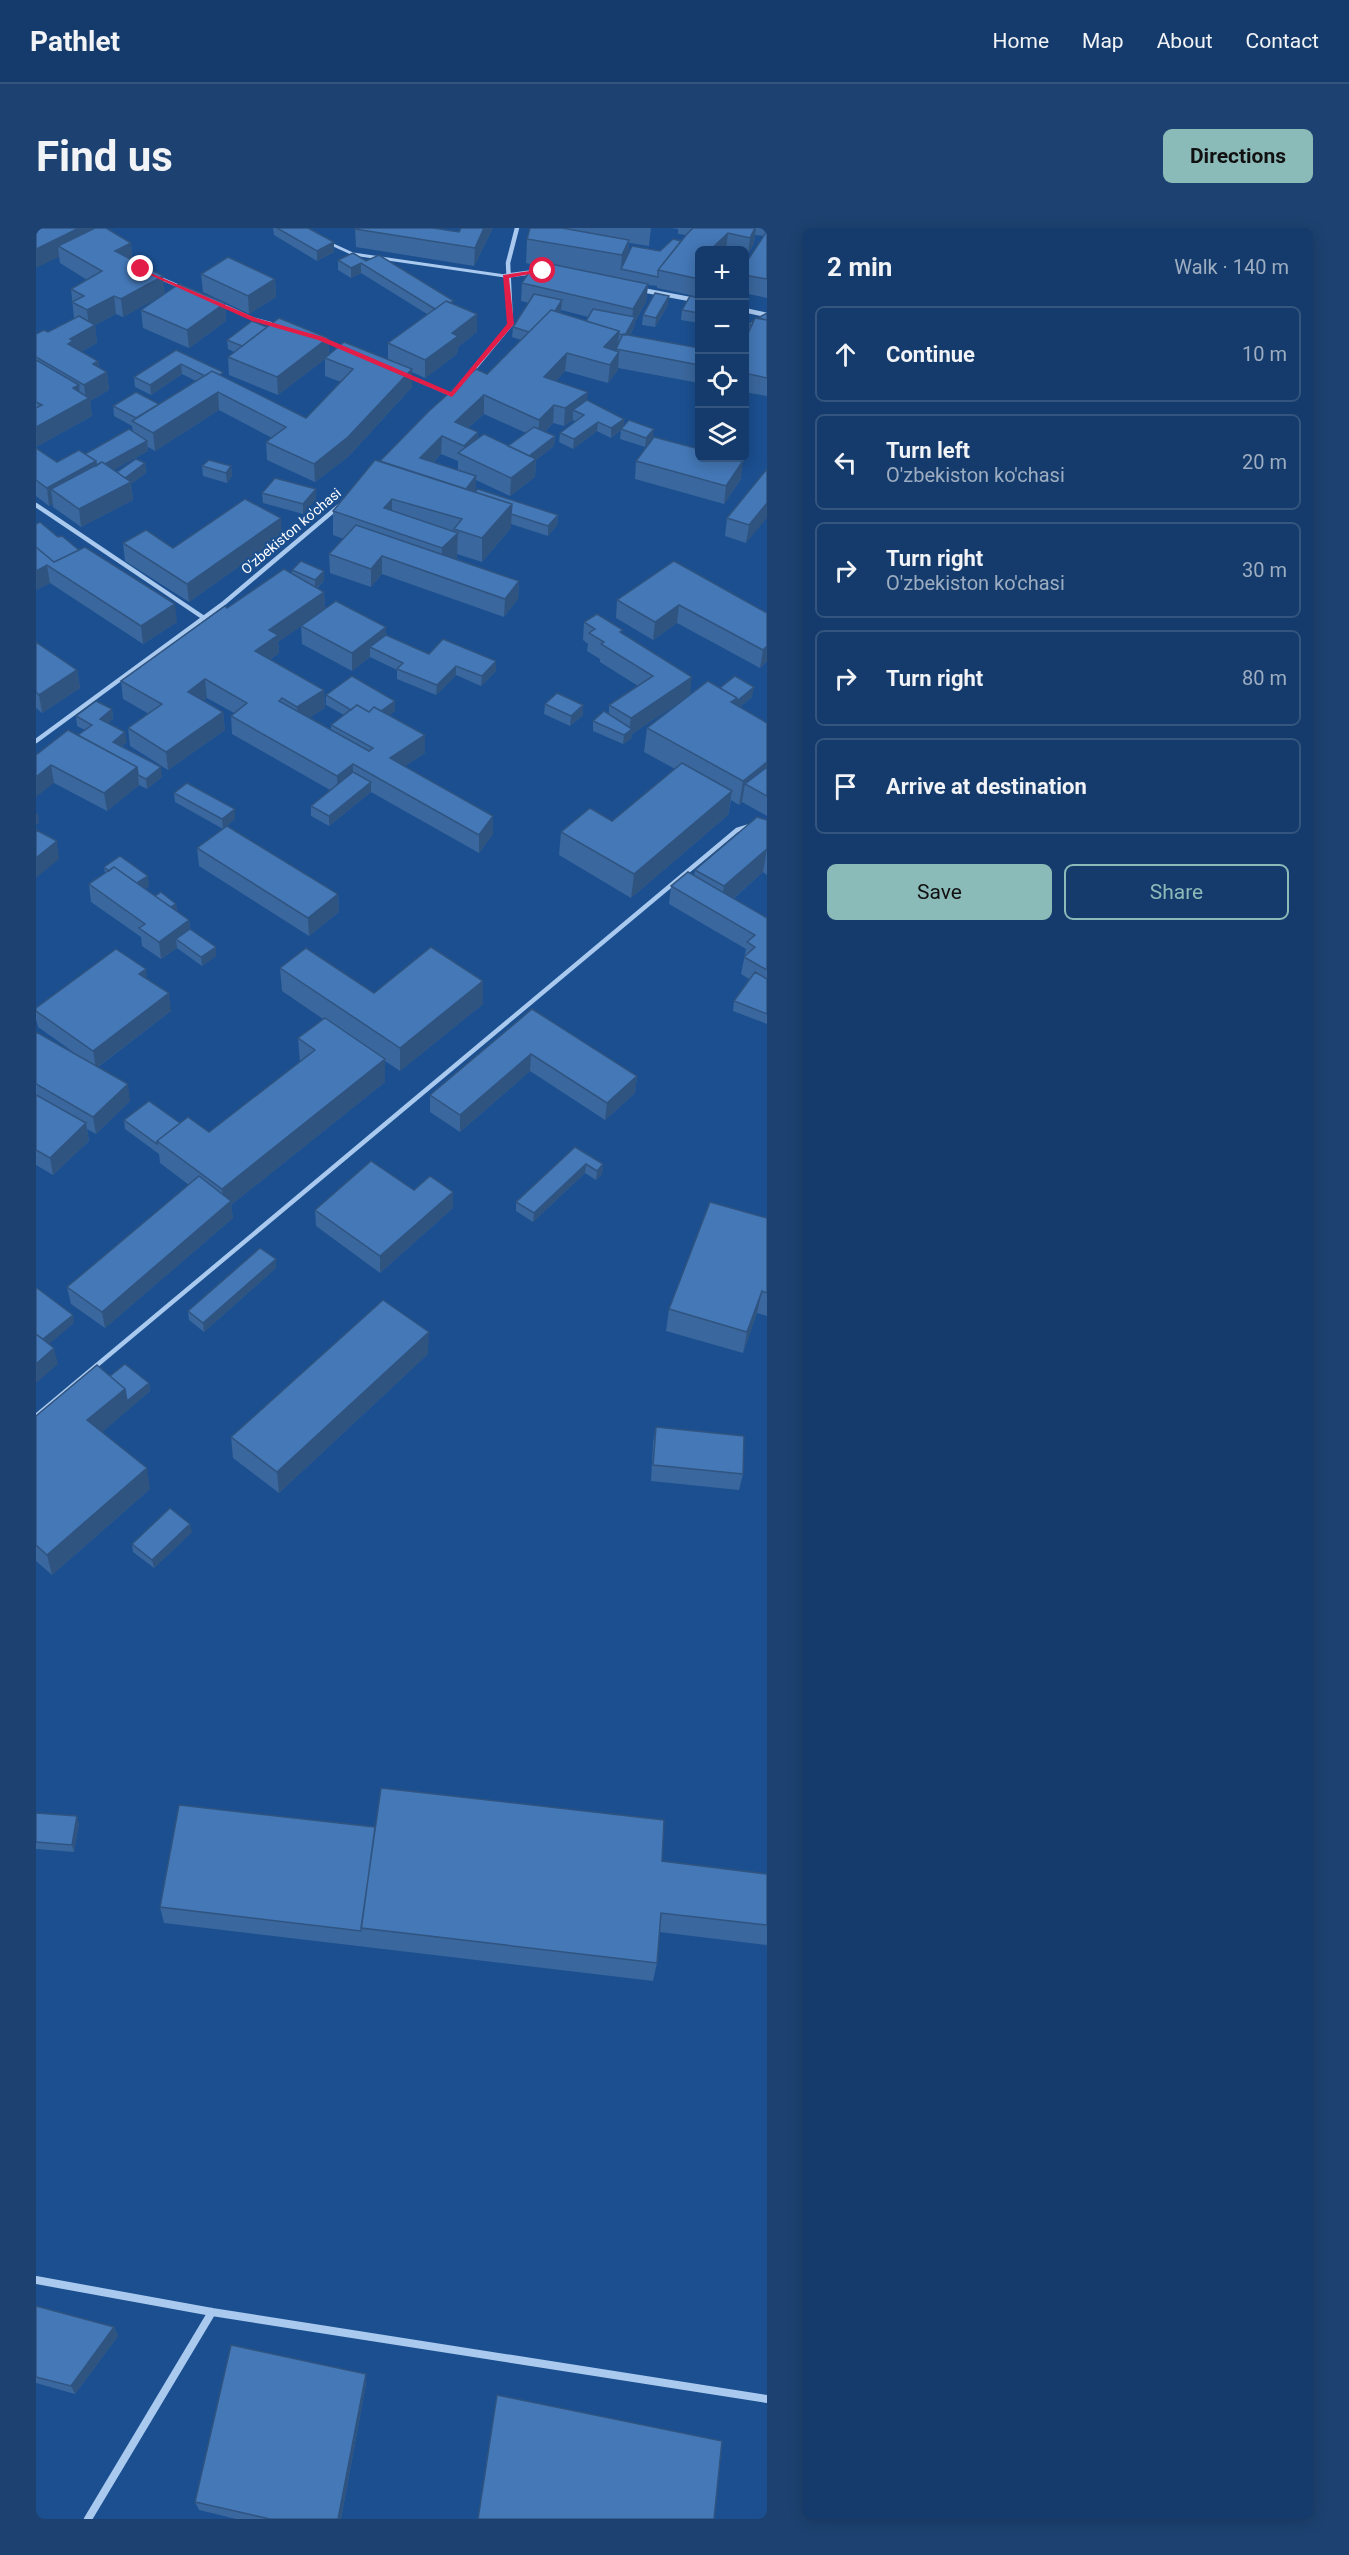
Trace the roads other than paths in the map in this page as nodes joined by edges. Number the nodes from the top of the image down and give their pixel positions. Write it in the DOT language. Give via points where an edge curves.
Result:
graph roads {
  1 [pos="517,228"];
  2 [pos="323,240"];
  3 [pos="543,271"];
  4 [pos="151,274"];
  5 [pos="505,276"];
  6 [pos="632,288"];
  7 [pos="192,292"];
  8 [pos="695,300"];
  9 [pos="213,301"];
  10 [pos="749,311"];
  11 [pos="767,315"];
  12 [pos="282,326"];
  13 [pos="321,338"];
  14 [pos="343,348"];
  15 [pos="398,371"];
  16 [pos="452,395"];
  17 [pos="444,403"];
  18 [pos="343,503"];
  19 [pos="36,505"];
  20 [pos="204,618"];
  21 [pos="36,741"];
  22 [pos="753,825"];
  23 [pos="36,1416"];
  24 [pos="36,2280"];
  25 [pos="212,2312"];
  26 [pos="767,2400"];
  27 [pos="88,2519"];
  1 -- 5 [label="street"];
  2 -- 5 [label="lane" via="353,254"];
  3 -- 5 [label="street"];
  4 -- 7 [label="lane"];
  5 -- 16 [label="street" via="511,324"];
  6 -- 8 [label="street"];
  9 -- 12 [label="lane"];
  10 -- 11 [label="street"];
  13 -- 14 [label="lane"];
  15 -- 16 [label="lane"];
  16 -- 17 [label="street"];
  18 -- 20 [label="street, O'zbekiston ko'chasi"];
  19 -- 20 [label="street"];
  20 -- 21 [label="street, O'zbekiston ko'chasi"];
  22 -- 23 [label="lane" via="737,830"];
  24 -- 25 [label="street"];
  25 -- 26 [label="street"];
  25 -- 27 [label="street"];
}
